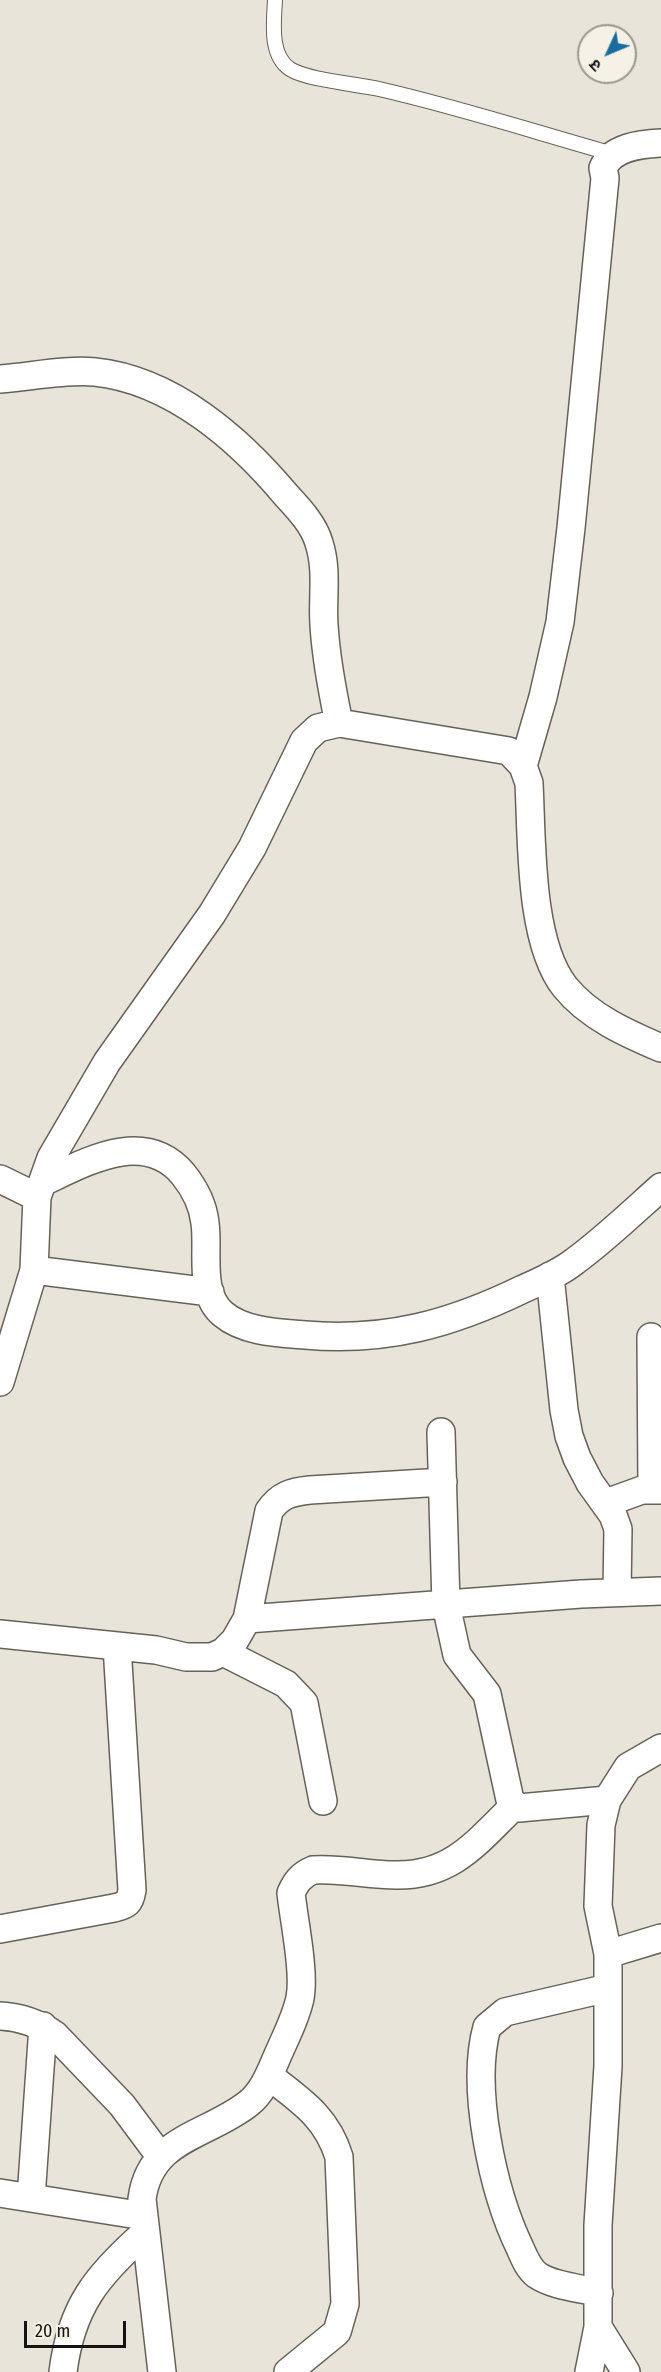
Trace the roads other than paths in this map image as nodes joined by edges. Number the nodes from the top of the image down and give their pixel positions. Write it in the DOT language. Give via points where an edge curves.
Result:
graph roads {
  1 [pos="275,0"];
  2 [pos="661,143"];
  3 [pos="613,154"];
  4 [pos="0,379"];
  5 [pos="339,723"];
  6 [pos="523,766"];
  7 [pos="661,1048"];
  8 [pos="0,1179"];
  9 [pos="661,1187"];
  10 [pos="40,1190"];
  11 [pos="34,1270"];
  12 [pos="550,1276"];
  13 [pos="210,1292"];
  14 [pos="651,1337"];
  15 [pos="0,1382"];
  16 [pos="441,1432"];
  17 [pos="443,1482"];
  18 [pos="656,1490"];
  19 [pos="606,1503"];
  20 [pos="661,1591"];
  21 [pos="617,1592"];
  22 [pos="446,1605"];
  23 [pos="247,1619"];
  24 [pos="0,1634"];
  25 [pos="117,1646"];
  26 [pos="223,1652"];
  27 [pos="661,1748"];
  28 [pos="607,1800"];
  29 [pos="323,1801"];
  30 [pos="514,1806"];
  31 [pos="0,1929"];
  32 [pos="661,1938"];
  33 [pos="608,1954"];
  34 [pos="608,1989"];
  35 [pos="0,2016"];
  36 [pos="43,2026"];
  37 [pos="269,2076"];
  38 [pos="160,2156"];
  39 [pos="0,2193"];
  40 [pos="31,2198"];
  41 [pos="145,2225"];
  42 [pos="599,2293"];
  43 [pos="598,2327"];
  44 [pos="63,2372"];
  45 [pos="162,2372"];
  46 [pos="288,2372"];
  47 [pos="589,2372"];
  48 [pos="626,2372"];
  1 -- 3 [label="lane" via="277,48 290,69 380,89"];
  2 -- 3 [label="street"];
  3 -- 6 [label="street" via="603,168 593,309 560,622"];
  4 -- 5 [label="street" via="94,372 132,380 177,400 235,440 306,518 319,542 326,576 323,622 328,677"];
  5 -- 6 [label="street" via="509,751"];
  5 -- 10 [label="street" via="318,728 304,741 252,848 189,951 107,1062 62,1139"];
  6 -- 7 [label="street" via="529,783 536,896 547,950 565,987 593,1013"];
  8 -- 10 [label="street"];
  9 -- 12 [label="street" via="574,1263"];
  10 -- 11 [label="street"];
  10 -- 13 [label="street" via="97,1157 115,1153 155,1153 174,1164 199,1196 206,1222"];
  11 -- 13 [label="street"];
  11 -- 15 [label="street"];
  12 -- 13 [label="street" via="450,1321 389,1334 332,1337 272,1332 245,1325 223,1314"];
  12 -- 19 [label="street" via="570,1436 590,1483"];
  14 -- 18 [label="street"];
  16 -- 17 [label="street"];
  17 -- 22 [label="street"];
  17 -- 23 [label="street" via="289,1492 277,1500 269,1511"];
  18 -- 19 [label="street" via="642,1490"];
  19 -- 21 [label="street" via="618,1529"];
  20 -- 21 [label="street"];
  21 -- 22 [label="street"];
  22 -- 23 [label="street"];
  22 -- 30 [label="street" via="457,1655 487,1694 504,1780"];
  23 -- 26 [label="street"];
  24 -- 25 [label="street"];
  25 -- 26 [label="street" via="186,1657 212,1657"];
  25 -- 31 [label="street" via="130,1901 125,1906"];
  26 -- 29 [label="street" via="286,1684 304,1703"];
  27 -- 28 [label="street" via="628,1767"];
  28 -- 30 [label="street"];
  28 -- 33 [label="street" via="601,1825 597,1888"];
  30 -- 37 [label="street" via="462,1856 435,1870 396,1875 325,1869 303,1874 291,1893 301,1995"];
  32 -- 33 [label="street"];
  33 -- 34 [label="street"];
  34 -- 42 [label="street" via="608,2066 598,2225"];
  34 -- 42 [label="street" via="505,2012 487,2027 481,2071 494,2175 509,2226 528,2266 537,2275"];
  35 -- 36 [label="street"];
  36 -- 38 [label="street" via="102,2083"];
  36 -- 40 [label="street"];
  37 -- 38 [label="street" via="249,2103"];
  37 -- 46 [label="street" via="317,2114 339,2157 345,2304 337,2332"];
  38 -- 41 [label="street" via="144,2185"];
  39 -- 40 [label="street"];
  40 -- 41 [label="street"];
  41 -- 44 [label="street" via="79,2309 71,2327"];
  41 -- 45 [label="street"];
  42 -- 43 [label="street"];
  43 -- 47 [label="street"];
  43 -- 48 [label="street"];
}
